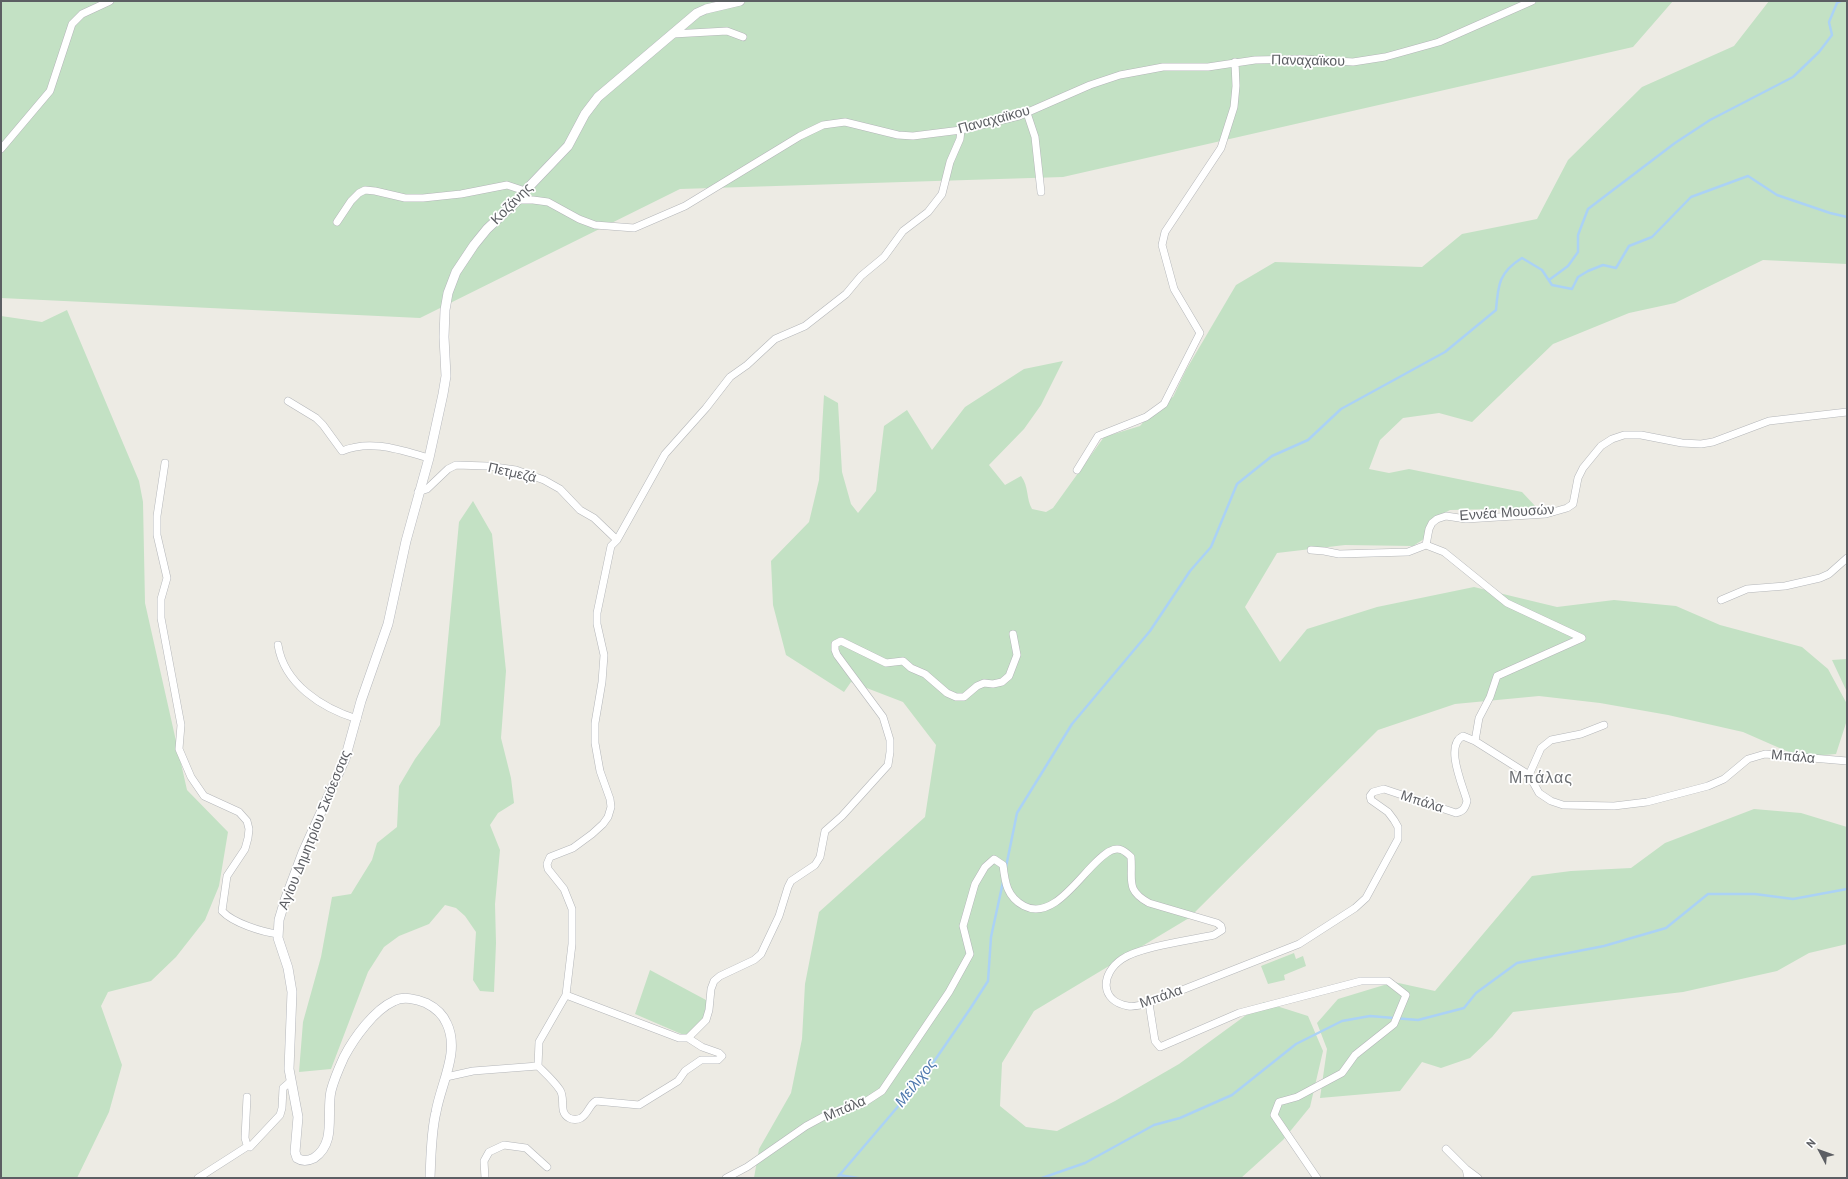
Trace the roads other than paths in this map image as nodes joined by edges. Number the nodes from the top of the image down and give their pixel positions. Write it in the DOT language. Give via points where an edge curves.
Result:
graph roads {
  1 [pos="110,1"];
  2 [pos="740,1"];
  3 [pos="1532,1"];
  4 [pos="673,34"];
  5 [pos="743,37"];
  6 [pos="1235,62"];
  7 [pos="1027,113"];
  8 [pos="961,130"];
  9 [pos="1,150"];
  10 [pos="524,190"];
  11 [pos="1042,192"];
  12 [pos="518,200"];
  13 [pos="336,222"];
  14 [pos="288,401"];
  15 [pos="1847,412"];
  16 [pos="429,458"];
  17 [pos="165,463"];
  18 [pos="1077,470"];
  19 [pos="418,492"];
  20 [pos="617,540"];
  21 [pos="1426,545"];
  22 [pos="1311,550"];
  23 [pos="1847,558"];
  24 [pos="1722,600"];
  25 [pos="1013,634"];
  26 [pos="278,645"];
  27 [pos="356,719"];
  28 [pos="1604,725"];
  29 [pos="1475,740"];
  30 [pos="1847,761"];
  31 [pos="1529,774"];
  32 [pos="278,934"];
  33 [pos="566,995"];
  34 [pos="1149,1003"];
  35 [pos="688,1038"];
  36 [pos="538,1066"];
  37 [pos="446,1076"];
  38 [pos="290,1082"];
  39 [pos="246,1098"];
  40 [pos="248,1146"];
  41 [pos="1446,1149"];
  42 [pos="546,1167"];
  43 [pos="1466,1169"];
  44 [pos="198,1178"];
  45 [pos="430,1178"];
  46 [pos="485,1178"];
  47 [pos="726,1178"];
  48 [pos="1317,1178"];
  49 [pos="1468,1178"];
  50 [pos="1478,1178"];
  1 -- 9 [label="street" via="82,14 72,24 50,91"];
  2 -- 4 [label="street, Κοζάνης" via="697,13"];
  3 -- 6 [label="street, Παναχαϊκου" via="1439,42 1385,57 1353,62 1303,59"];
  4 -- 5 [label="street" via="727,31"];
  4 -- 10 [label="street, Κοζάνης" via="598,97 585,114 568,146"];
  6 -- 7 [label="street, Παναχαϊκου" via="1201,68 1163,67 1120,75 1090,85"];
  6 -- 18 [label="street" via="1234,107 1222,148 1161,241 1174,289 1200,333 1164,404 1146,417 1098,436"];
  7 -- 8 [label="street, Παναχαϊκου"];
  7 -- 11 [label="street" via="1035,137"];
  8 -- 12 [label="street, Παναχαϊκου" via="910,137 845,122 823,125 800,136 685,206 634,228 595,225 548,202"];
  8 -- 20 [label="street" via="942,194 928,212 903,231 884,257 860,276 846,294 805,326 775,339 730,378 665,454"];
  10 -- 12 [label="street, Κοζάνης"];
  10 -- 13 [label="street" via="508,185 461,194 405,198 365,190 358,193"];
  12 -- 16 [label="street, Κοζάνης" via="474,244 449,288 445,304 445,382"];
  14 -- 16 [label="street" via="319,421 342,451 363,445 387,447"];
  15 -- 21 [label="street, Εννέα Μουσών" via="1769,420 1713,442 1701,444 1682,443 1641,434 1624,435 1600,446 1583,468 1578,478 1573,504 1567,508 1546,514 1466,519 1446,516 1432,523"];
  16 -- 19 [label="street, Κοζάνης"];
  17 -- 32 [label="street" via="157,535 167,578 161,599 161,618 181,725 179,749 191,777 204,796 236,811 244,817 248,826 245,849 226,879 222,911 245,924"];
  19 -- 20 [label="street, Πετμεζά" via="427,489 448,469 456,465 516,470 560,489 580,510 594,518"];
  19 -- 27 [label="street, Αγίου Δημητρίου Σκιόεσσας" via="388,624"];
  20 -- 33 [label="street" via="609,551 597,617 604,655 596,743 600,771 611,807 608,817 598,828 573,848 550,857 547,864 564,889 572,909 572,944"];
  21 -- 22 [label="street" via="1408,552 1339,554"];
  21 -- 29 [label="street" via="1444,552 1507,603 1582,638 1497,676 1480,718"];
  23 -- 24 [label="street" via="1829,574 1820,578 1785,586 1747,589"];
  25 -- 35 [label="street" via="1016,655 1009,676 1002,682 984,683 964,697 947,693 925,674 903,661 886,663 841,641 835,644 837,655 883,717 890,740 888,765 825,831 820,857 815,865 792,881 788,887 779,916 761,954 714,981 706,1020"];
  26 -- 27 [label="street" via="284,664 300,686 326,706"];
  27 -- 32 [label="street, Αγίου Δημητρίου Σκιόεσσας" via="345,760 284,900"];
  28 -- 31 [label="street" via="1581,734 1551,740 1541,748"];
  29 -- 31 [label="street"];
  29 -- 34 [label="street, Μπάλα" via="1462,736 1454,744 1453,753 1467,801 1462,811 1456,813 1384,789 1373,792 1370,796 1371,800 1388,812 1394,820 1398,828 1398,839 1366,898 1355,908 1299,944"];
  30 -- 31 [label="street, Μπάλα" via="1765,754 1748,759 1724,779 1708,786 1647,802 1614,806 1563,805 1550,801 1539,793"];
  32 -- 38 [label="street, Αγίου Δημητρίου Σκιόεσσας" via="292,986"];
  33 -- 35 [label="street" via="679,1038"];
  33 -- 36 [label="street" via="539,1042"];
  34 -- 47 [label="street, Μπάλα" via="1128,1006 1113,998 1108,991 1106,976 1116,963 1132,953 1220,933 1221,926 1140,898 1131,884 1131,857 1126,851 1110,851 1059,900 1049,906 1037,908 1027,907 1010,895 1003,865 994,859 975,884 963,926 970,954 949,992 882,1091 862,1104 830,1113 806,1126 747,1167"];
  34 -- 48 [label="street" via="1155,1041 1160,1047 1239,1013 1361,981 1388,981 1406,995 1395,1023 1355,1055 1342,1073 1298,1097 1279,1102 1274,1115"];
  35 -- 36 [label="street" via="721,1054 721,1059 701,1060 678,1081 639,1105 596,1101 591,1104 585,1115 573,1120 565,1116 562,1110 563,1097 560,1090"];
  36 -- 37 [label="street" via="473,1071"];
  37 -- 38 [label="street, Αγίου Δημητρίου Σκιόεσσας" via="451,1038 445,1018 437,1009 425,1002 402,999 394,1001 381,1011 351,1044 331,1090 328,1139 321,1152 308,1161 297,1158 295,1152 298,1125"];
  37 -- 45 [label="street, Αγίου Δημητρίου Σκιόεσσας" via="434,1121"];
  38 -- 40 [label="street" via="282,1088 282,1110 278,1117 252,1146"];
  39 -- 40 [label="street" via="245,1138"];
  40 -- 44 [label="street"];
  41 -- 43 [label="street"];
  42 -- 46 [label="street" via="526,1148 504,1145 489,1152 484,1161"];
  43 -- 49 [label="street"];
  43 -- 50 [label="street"];
}
